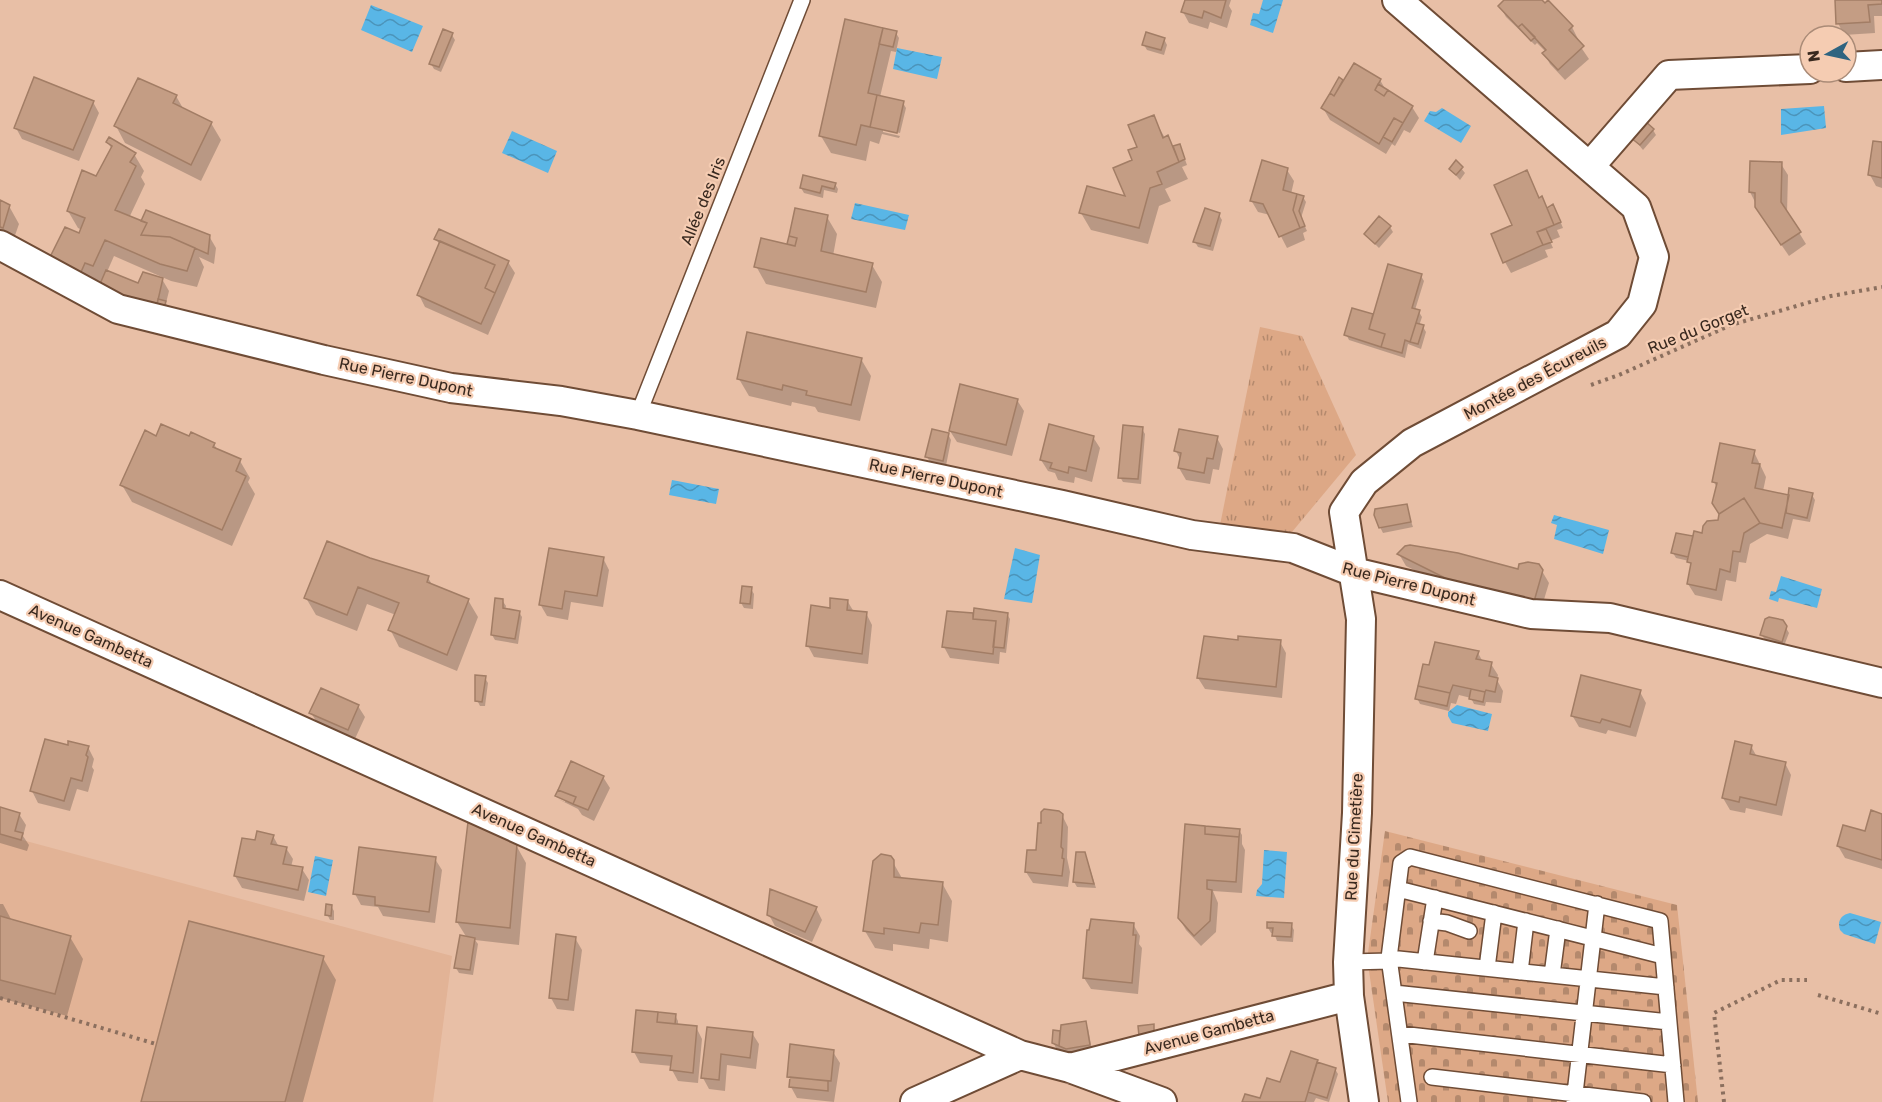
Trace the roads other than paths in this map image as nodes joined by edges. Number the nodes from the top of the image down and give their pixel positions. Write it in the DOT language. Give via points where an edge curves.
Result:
graph roads {
  1 [pos="802,0"];
  2 [pos="1397,0"];
  3 [pos="1882,66"];
  4 [pos="1858,67"];
  5 [pos="1798,70"];
  6 [pos="1590,166"];
  7 [pos="0,245"];
  8 [pos="638,415"];
  9 [pos="1354,572"];
  10 [pos="0,595"];
  11 [pos="1882,683"];
  12 [pos="1398,889"];
  13 [pos="1435,898"];
  14 [pos="1597,904"];
  15 [pos="1494,913"];
  16 [pos="1431,921"];
  17 [pos="1526,921"];
  18 [pos="1558,929"];
  19 [pos="1469,931"];
  20 [pos="1593,938"];
  21 [pos="1663,956"];
  22 [pos="1389,959"];
  23 [pos="1348,962"];
  24 [pos="1425,962"];
  25 [pos="1487,968"];
  26 [pos="1520,972"];
  27 [pos="1552,975"];
  28 [pos="1588,979"];
  29 [pos="1666,987"];
  30 [pos="1394,993"];
  31 [pos="1349,996"];
  32 [pos="1584,1013"];
  33 [pos="1669,1022"];
  34 [pos="1400,1034"];
  35 [pos="1579,1054"];
  36 [pos="1020,1055"];
  37 [pos="1673,1065"];
  38 [pos="1070,1068"];
  39 [pos="1432,1077"];
  40 [pos="1574,1098"];
  41 [pos="915,1102"];
  42 [pos="1162,1102"];
  43 [pos="1364,1102"];
  44 [pos="1409,1102"];
  45 [pos="1643,1102"];
  46 [pos="1676,1102"];
  1 -- 8 [label="lane, Allée des Iris"];
  2 -- 6 [label="street, Montée des Écureuils"];
  3 -- 4 [label="street"];
  5 -- 6 [label="street" via="1669,75"];
  6 -- 9 [label="street, Montée des Écureuils" via="1636,207 1654,256 1642,304 1618,334 1412,443 1364,482 1344,512"];
  7 -- 8 [label="street, Rue Pierre Dupont" via="118,309 451,388"];
  8 -- 9 [label="street, Rue Pierre Dupont" via="1192,535 1293,548"];
  9 -- 11 [label="street, Rue Pierre Dupont" via="1531,614 1610,618"];
  9 -- 23 [label="street, Rue du Cimetière" via="1361,630 1358,813"];
  10 -- 36 [label="street, Avenue Gambetta"];
  12 -- 13 [label="lane"];
  12 -- 14 [label="lane" via="1401,863 1410,857"];
  12 -- 22 [label="lane"];
  13 -- 15 [label="lane"];
  13 -- 16 [label="lane"];
  14 -- 20 [label="lane"];
  14 -- 21 [label="lane" via="1660,921"];
  15 -- 17 [label="lane"];
  15 -- 25 [label="lane"];
  16 -- 19 [label="lane"];
  16 -- 24 [label="lane"];
  17 -- 18 [label="lane"];
  17 -- 26 [label="lane"];
  18 -- 20 [label="lane"];
  18 -- 27 [label="lane"];
  20 -- 21 [label="lane"];
  20 -- 28 [label="lane"];
  21 -- 29 [label="lane"];
  22 -- 23 [label="lane"];
  22 -- 24 [label="lane"];
  22 -- 30 [label="lane"];
  23 -- 31 [label="street, Rue du Cimetière"];
  24 -- 25 [label="lane"];
  25 -- 26 [label="lane"];
  26 -- 27 [label="lane"];
  27 -- 28 [label="lane"];
  28 -- 29 [label="lane"];
  28 -- 32 [label="lane"];
  29 -- 33 [label="lane"];
  30 -- 32 [label="lane"];
  30 -- 34 [label="lane"];
  31 -- 38 [label="street, Avenue Gambetta"];
  31 -- 43 [label="street, Rue du Cimetière"];
  32 -- 33 [label="lane"];
  32 -- 35 [label="lane"];
  33 -- 37 [label="lane"];
  34 -- 35 [label="lane"];
  34 -- 44 [label="lane"];
  35 -- 37 [label="lane"];
  35 -- 40 [label="lane"];
  36 -- 38 [label="street, Avenue Gambetta"];
  36 -- 41 [label="street"];
  37 -- 46 [label="lane"];
  38 -- 42 [label="street, Avenue Gambetta"];
  39 -- 40 [label="lane"];
  40 -- 45 [label="lane"];
}
